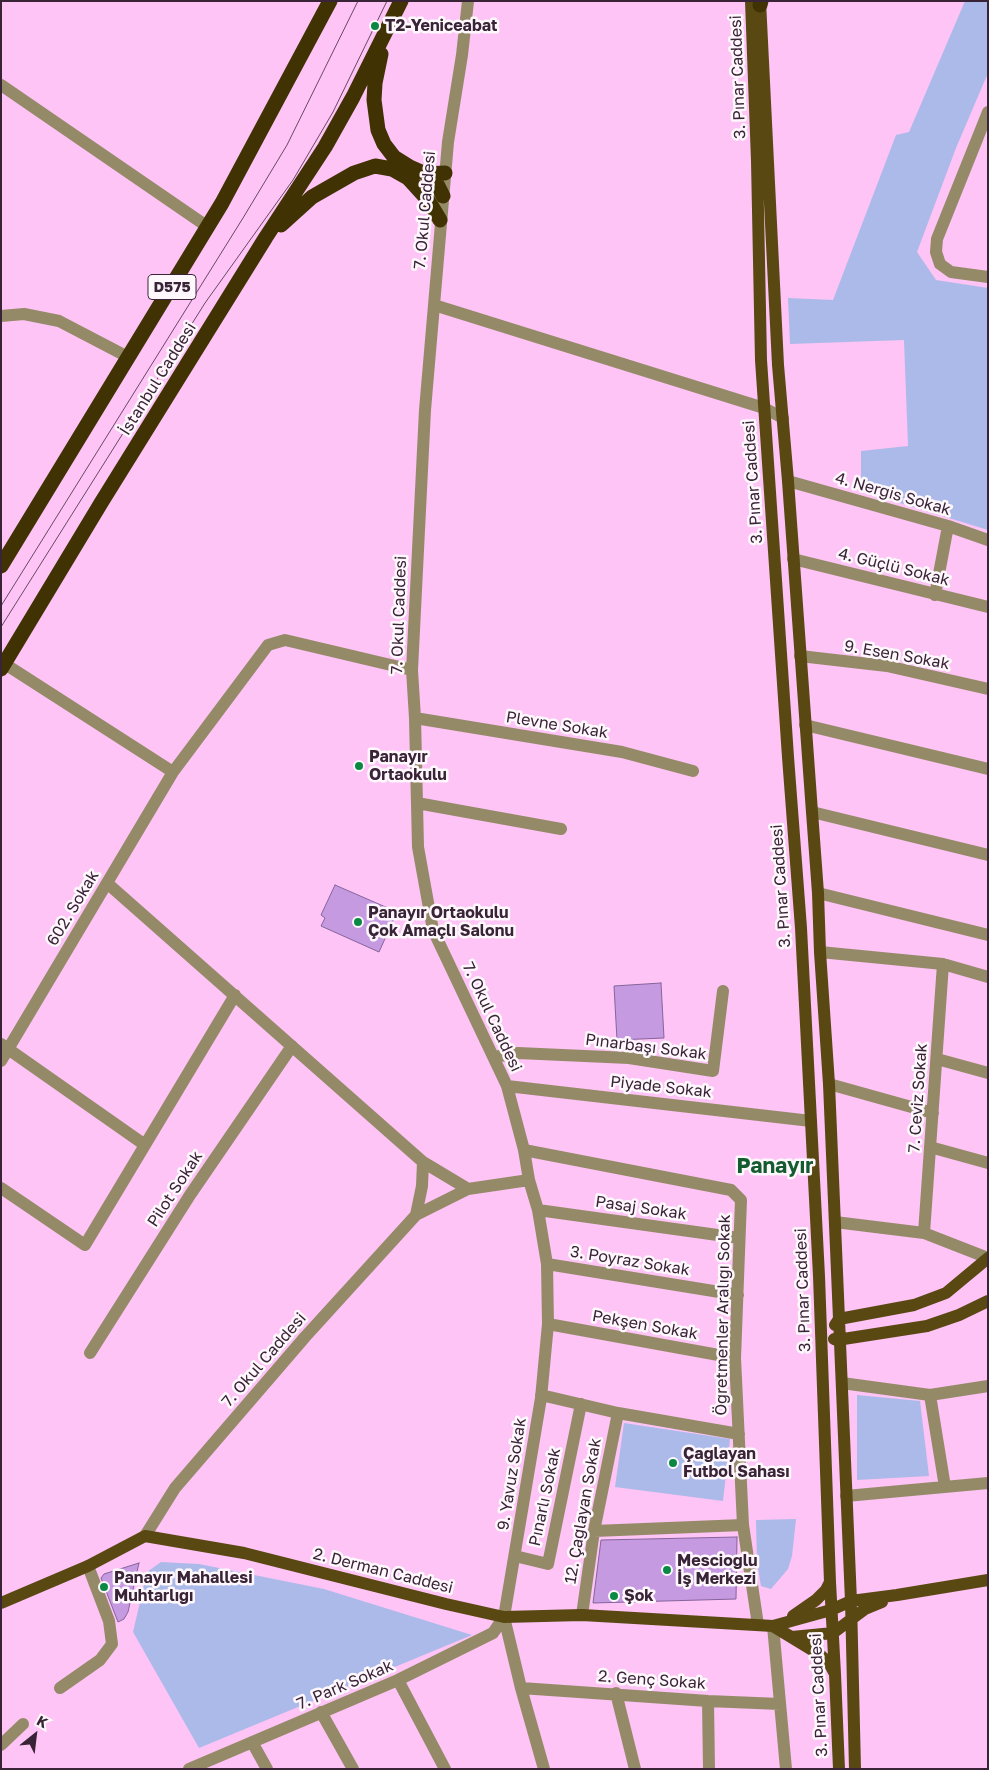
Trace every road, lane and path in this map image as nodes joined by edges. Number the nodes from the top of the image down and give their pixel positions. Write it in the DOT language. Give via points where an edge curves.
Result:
graph roads {
  1 [pos="330,1"];
  2 [pos="401,1"];
  3 [pos="468,1"];
  4 [pos="758,2"];
  5 [pos="386,33"];
  6 [pos="1,85"];
  7 [pos="988,112"];
  8 [pos="445,173"];
  9 [pos="426,174"];
  10 [pos="443,196"];
  11 [pos="440,220"];
  12 [pos="208,227"];
  13 [pos="266,237"];
  14 [pos="988,277"];
  15 [pos="434,305"];
  16 [pos="1,316"];
  17 [pos="128,357"];
  18 [pos="764,408"];
  19 [pos="783,418"];
  20 [pos="788,481"];
  21 [pos="948,526"];
  22 [pos="988,540"];
  23 [pos="793,559"];
  24 [pos="1,566"];
  25 [pos="935,595"];
  26 [pos="988,607"];
  27 [pos="800,656"];
  28 [pos="3,667"];
  29 [pos="412,670"];
  30 [pos="988,689"];
  31 [pos="415,718"];
  32 [pos="805,725"];
  33 [pos="988,769"];
  34 [pos="693,771"];
  35 [pos="173,772"];
  36 [pos="417,803"];
  37 [pos="812,812"];
  38 [pos="561,829"];
  39 [pos="988,854"];
  40 [pos="107,883"];
  41 [pos="818,893"];
  42 [pos="988,935"];
  43 [pos="820,952"];
  44 [pos="943,964"];
  45 [pos="988,977"];
  46 [pos="723,991"];
  47 [pos="235,995"];
  48 [pos="5,1046"];
  49 [pos="292,1046"];
  50 [pos="494,1057"];
  51 [pos="936,1059"];
  52 [pos="1,1060"];
  53 [pos="988,1073"];
  54 [pos="830,1084"];
  55 [pos="507,1086"];
  56 [pos="933,1113"];
  57 [pos="811,1121"];
  58 [pos="145,1145"];
  59 [pos="930,1148"];
  60 [pos="524,1150"];
  61 [pos="423,1162"];
  62 [pos="988,1163"];
  63 [pos="529,1180"];
  64 [pos="1,1188"];
  65 [pos="468,1189"];
  66 [pos="538,1210"];
  67 [pos="416,1215"];
  68 [pos="835,1222"];
  69 [pos="924,1233"];
  70 [pos="739,1238"];
  71 [pos="988,1258"];
  72 [pos="547,1264"];
  73 [pos="820,1276"];
  74 [pos="738,1295"];
  75 [pos="988,1301"];
  76 [pos="839,1319"];
  77 [pos="548,1324"];
  78 [pos="834,1338"];
  79 [pos="90,1353"];
  80 [pos="736,1358"];
  81 [pos="822,1363"];
  82 [pos="842,1383"];
  83 [pos="988,1386"];
  84 [pos="541,1395"];
  85 [pos="930,1395"];
  86 [pos="582,1404"];
  87 [pos="618,1413"];
  88 [pos="739,1434"];
  89 [pos="988,1483"];
  90 [pos="944,1487"];
  91 [pos="846,1496"];
  92 [pos="743,1525"];
  93 [pos="594,1530"];
  94 [pos="145,1536"];
  95 [pos="515,1556"];
  96 [pos="88,1566"];
  97 [pos="988,1580"];
  98 [pos="830,1582"];
  99 [pos="897,1595"];
  100 [pos="851,1601"];
  101 [pos="1,1604"];
  102 [pos="832,1610"];
  103 [pos="582,1615"];
  104 [pos="504,1618"];
  105 [pos="851,1619"];
  106 [pos="758,1625"];
  107 [pos="773,1626"];
  108 [pos="833,1633"];
  109 [pos="792,1637"];
  110 [pos="836,1674"];
  111 [pos="398,1680"];
  112 [pos="60,1688"];
  113 [pos="521,1688"];
  114 [pos="616,1694"];
  115 [pos="708,1701"];
  116 [pos="780,1704"];
  117 [pos="321,1712"];
  118 [pos="23,1724"];
  119 [pos="252,1742"];
  120 [pos="1,1745"];
  121 [pos="709,1768"];
  122 [pos="189,1769"];
  123 [pos="267,1769"];
  124 [pos="353,1769"];
  125 [pos="445,1769"];
  126 [pos="544,1769"];
  127 [pos="635,1769"];
  128 [pos="698,1769"];
  129 [pos="786,1769"];
  130 [pos="838,1769"];
  131 [pos="855,1769"];
  1 -- 12 [label="highway, D575"];
  2 -- 5 [label="highway, İstanbul Caddesi"];
  3 -- 8 [label="street, 7. Okul Caddesi"];
  4 -- 18 [label="main road, 3. Pınar Caddesi" via="757,161"];
  4 -- 19 [label="main road, 3. Pınar Caddesi"];
  5 -- 9 [label="highway" via="375,83 378,130 394,157"];
  5 -- 13 [label="highway, İstanbul Caddesi" via="325,146"];
  6 -- 12 [label="street"];
  7 -- 14 [label="street" via="937,239 936,252 940,264 951,272"];
  8 -- 9 [label="highway"];
  8 -- 10 [label="street, 7. Okul Caddesi"];
  9 -- 10 [label="highway"];
  10 -- 11 [label="street, 7. Okul Caddesi"];
  11 -- 13 [label="highway" via="428,200 408,178 392,168 375,166 312,197"];
  11 -- 15 [label="street, 7. Okul Caddesi"];
  12 -- 17 [label="highway, D575"];
  13 -- 28 [label="highway, İstanbul Caddesi"];
  15 -- 18 [label="street"];
  15 -- 29 [label="street, 7. Okul Caddesi" via="425,410"];
  16 -- 17 [label="street" via="24,314 59,321"];
  17 -- 24 [label="highway, D575"];
  18 -- 19 [label="street"];
  18 -- 57 [label="main road, 3. Pınar Caddesi" via="801,928"];
  19 -- 20 [label="main road, 3. Pınar Caddesi"];
  20 -- 21 [label="street, 4. Nergis Sokak"];
  20 -- 23 [label="main road, 3. Pınar Caddesi"];
  21 -- 22 [label="street, 4. Nergis Sokak"];
  21 -- 25 [label="street"];
  23 -- 25 [label="street, 4. Güçlü Sokak"];
  23 -- 27 [label="main road, 3. Pınar Caddesi"];
  25 -- 26 [label="street, 4. Güçlü Sokak"];
  27 -- 30 [label="street, 9. Esen Sokak" via="887,666"];
  27 -- 32 [label="main road, 3. Pınar Caddesi"];
  28 -- 35 [label="street"];
  29 -- 31 [label="street, 7. Okul Caddesi"];
  29 -- 35 [label="street, 602. Sokak" via="285,640 268,645"];
  31 -- 34 [label="street, Plevne Sokak" via="622,752"];
  31 -- 36 [label="street, 7. Okul Caddesi"];
  32 -- 33 [label="street"];
  32 -- 37 [label="main road, 3. Pınar Caddesi"];
  35 -- 40 [label="street, 602. Sokak"];
  36 -- 38 [label="street"];
  36 -- 50 [label="street, 7. Okul Caddesi" via="418,847 433,930"];
  37 -- 39 [label="street"];
  37 -- 41 [label="main road, 3. Pınar Caddesi"];
  40 -- 47 [label="street"];
  40 -- 48 [label="street, 602. Sokak"];
  41 -- 42 [label="street"];
  41 -- 43 [label="main road, 3. Pınar Caddesi"];
  43 -- 44 [label="street"];
  43 -- 54 [label="main road, 3. Pınar Caddesi"];
  44 -- 45 [label="street"];
  44 -- 51 [label="street, 7. Ceviz Sokak"];
  46 -- 50 [label="street, Pınarbaşı Sokak" via="713,1071 620,1058 518,1053"];
  47 -- 49 [label="street"];
  47 -- 58 [label="street"];
  48 -- 52 [label="street, 602. Sokak"];
  48 -- 58 [label="street"];
  49 -- 61 [label="street"];
  49 -- 79 [label="street, Pilot Sokak" via="190,1195"];
  50 -- 55 [label="street, 7. Okul Caddesi"];
  51 -- 53 [label="street"];
  51 -- 56 [label="street, 7. Ceviz Sokak"];
  54 -- 56 [label="street"];
  54 -- 68 [label="main road, 3. Pınar Caddesi"];
  55 -- 57 [label="street, Piyade Sokak"];
  55 -- 60 [label="street, 7. Okul Caddesi"];
  56 -- 59 [label="street, 7. Ceviz Sokak"];
  57 -- 73 [label="main road, 3. Pınar Caddesi"];
  58 -- 64 [label="street" via="84,1245"];
  59 -- 62 [label="street"];
  59 -- 69 [label="street, 7. Ceviz Sokak"];
  60 -- 63 [label="street, 7. Okul Caddesi"];
  60 -- 70 [label="street, Öğretmenler Aralığı Sokak" via="731,1190 741,1200"];
  61 -- 65 [label="street"];
  61 -- 67 [label="street"];
  63 -- 65 [label="street, 7. Okul Caddesi"];
  63 -- 66 [label="street, 9. Yavuz Sokak"];
  65 -- 67 [label="street, 7. Okul Caddesi"];
  66 -- 70 [label="street, Pasaj Sokak"];
  66 -- 72 [label="street, 9. Yavuz Sokak"];
  67 -- 94 [label="street, 7. Okul Caddesi" via="174,1488"];
  68 -- 69 [label="street"];
  68 -- 76 [label="main road, 3. Pınar Caddesi"];
  69 -- 71 [label="street"];
  70 -- 74 [label="street, Öğretmenler Aralığı Sokak"];
  71 -- 76 [label="main road" via="946,1293 914,1305"];
  72 -- 74 [label="street, 3. Poyraz Sokak"];
  72 -- 77 [label="street, 9. Yavuz Sokak"];
  73 -- 78 [label="main road" via="823,1323"];
  73 -- 81 [label="main road, 3. Pınar Caddesi"];
  74 -- 80 [label="street, Öğretmenler Aralığı Sokak"];
  75 -- 78 [label="main road" via="927,1326"];
  76 -- 78 [label="main road, 3. Pınar Caddesi"];
  77 -- 80 [label="street, Pekşen Sokak"];
  77 -- 84 [label="street, 9. Yavuz Sokak"];
  78 -- 81 [label="main road"];
  78 -- 82 [label="main road, 3. Pınar Caddesi"];
  80 -- 88 [label="street, Öğretmenler Aralığı Sokak"];
  81 -- 98 [label="main road, 3. Pınar Caddesi"];
  82 -- 85 [label="street"];
  82 -- 91 [label="main road, 3. Pınar Caddesi"];
  83 -- 85 [label="street"];
  84 -- 86 [label="street"];
  84 -- 95 [label="street, 9. Yavuz Sokak"];
  85 -- 90 [label="street"];
  86 -- 87 [label="street"];
  86 -- 95 [label="street, Pınarlı Sokak" via="548,1564"];
  87 -- 88 [label="street"];
  87 -- 93 [label="street, 12. Çağlayan Sokak"];
  88 -- 92 [label="street, Öğretmenler Aralığı Sokak"];
  89 -- 90 [label="street"];
  90 -- 91 [label="street"];
  91 -- 100 [label="main road, 3. Pınar Caddesi"];
  92 -- 93 [label="street"];
  92 -- 106 [label="street, Öğretmenler Aralığı Sokak"];
  93 -- 103 [label="street, 12. Çağlayan Sokak"];
  94 -- 96 [label="main road"];
  94 -- 104 [label="main road, 2. Derman Caddesi" via="244,1553"];
  95 -- 104 [label="street, 9. Yavuz Sokak"];
  96 -- 101 [label="main road"];
  96 -- 112 [label="street" via="109,1621 112,1644 100,1660"];
  97 -- 99 [label="main road"];
  98 -- 102 [label="main road, 3. Pınar Caddesi"];
  98 -- 107 [label="main road" via="826,1590 802,1612"];
  99 -- 100 [label="main road"];
  99 -- 105 [label="main road"];
  100 -- 102 [label="main road"];
  100 -- 105 [label="main road, 3. Pınar Caddesi"];
  102 -- 107 [label="main road"];
  102 -- 108 [label="main road, 3. Pınar Caddesi"];
  103 -- 104 [label="main road, 2. Derman Caddesi"];
  103 -- 106 [label="main road, 2. Derman Caddesi"];
  104 -- 111 [label="street, 7. Park Sokak" via="493,1633"];
  104 -- 113 [label="street, 9. Yavuz Sokak"];
  105 -- 108 [label="main road"];
  105 -- 131 [label="main road, 3. Pınar Caddesi"];
  106 -- 107 [label="main road, 2. Derman Caddesi"];
  107 -- 109 [label="main road"];
  107 -- 116 [label="street"];
  108 -- 109 [label="main road"];
  108 -- 110 [label="main road, 3. Pınar Caddesi"];
  109 -- 110 [label="main road" via="819,1654"];
  110 -- 130 [label="main road, 3. Pınar Caddesi"];
  111 -- 117 [label="street, 7. Park Sokak"];
  111 -- 125 [label="street"];
  113 -- 114 [label="street, 2. Genç Sokak"];
  113 -- 126 [label="street, 9. Yavuz Sokak"];
  114 -- 115 [label="street, 2. Genç Sokak"];
  114 -- 127 [label="street"];
  115 -- 116 [label="street, 2. Genç Sokak"];
  115 -- 121 [label="street"];
  116 -- 129 [label="street"];
  117 -- 119 [label="street, 7. Park Sokak"];
  117 -- 124 [label="street"];
  118 -- 120 [label="street"];
  119 -- 122 [label="street, 7. Park Sokak"];
  119 -- 123 [label="street"];
  121 -- 128 [label="street"];
}
